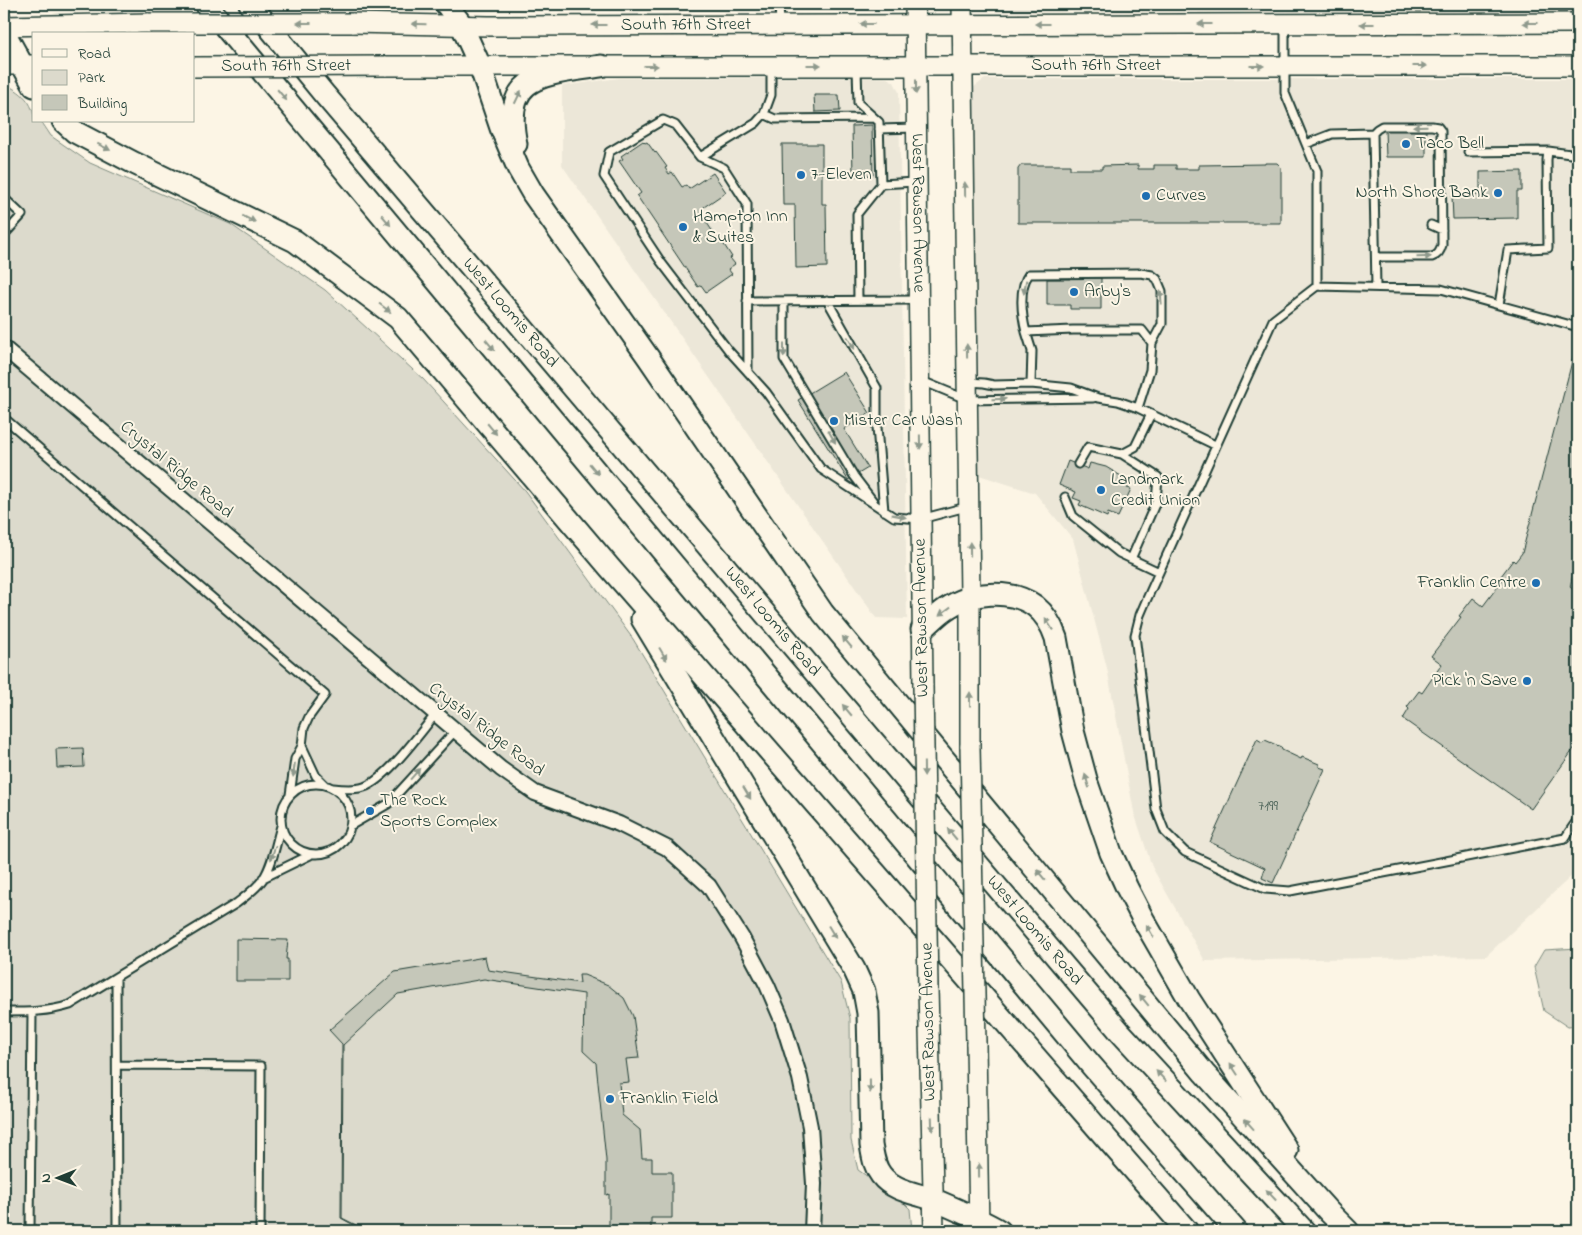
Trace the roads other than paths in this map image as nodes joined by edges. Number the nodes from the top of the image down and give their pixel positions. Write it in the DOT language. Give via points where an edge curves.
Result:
graph roads {
  1 [pos="206,4"];
  2 [pos="250,4"];
  3 [pos="446,4"];
  4 [pos="780,4"];
  5 [pos="916,4"];
  6 [pos="962,4"];
  7 [pos="1578,23"];
  8 [pos="460,24"];
  9 [pos="915,24"];
  10 [pos="962,24"];
  11 [pos="1285,24"];
  12 [pos="780,25"];
  13 [pos="4,26"];
  14 [pos="4,32"];
  15 [pos="20,65"];
  16 [pos="857,65"];
  17 [pos="916,65"];
  18 [pos="480,66"];
  19 [pos="601,66"];
  20 [pos="771,66"];
  21 [pos="964,66"];
  22 [pos="1285,66"];
  23 [pos="1578,66"];
  24 [pos="195,67"];
  25 [pos="32,83"];
  26 [pos="764,114"];
  27 [pos="874,118"];
  28 [pos="63,122"];
  29 [pos="879,128"];
  30 [pos="916,128"];
  31 [pos="1374,133"];
  32 [pos="1306,144"];
  33 [pos="1548,151"];
  34 [pos="1468,152"];
  35 [pos="1578,155"];
  36 [pos="700,157"];
  37 [pos="917,182"];
  38 [pos="880,184"];
  39 [pos="533,194"];
  40 [pos="4,198"];
  41 [pos="1431,225"];
  42 [pos="1442,230"];
  43 [pos="4,235"];
  44 [pos="1376,257"];
  45 [pos="1318,286"];
  46 [pos="1376,287"];
  47 [pos="827,300"];
  48 [pos="858,300"];
  49 [pos="918,300"];
  50 [pos="748,301"];
  51 [pos="784,301"];
  52 [pos="1499,306"];
  53 [pos="1578,328"];
  54 [pos="1026,332"];
  55 [pos="1152,343"];
  56 [pos="4,348"];
  57 [pos="748,372"];
  58 [pos="919,380"];
  59 [pos="1031,384"];
  60 [pos="968,391"];
  61 [pos="1098,398"];
  62 [pos="1138,408"];
  63 [pos="1151,414"];
  64 [pos="4,418"];
  65 [pos="1215,445"];
  66 [pos="1122,454"];
  67 [pos="1078,464"];
  68 [pos="1065,498"];
  69 [pos="969,506"];
  70 [pos="881,509"];
  71 [pos="921,519"];
  72 [pos="1132,559"];
  73 [pos="610,568"];
  74 [pos="1159,572"];
  75 [pos="970,598"];
  76 [pos="922,630"];
  77 [pos="435,714"];
  78 [pos="455,730"];
  79 [pos="302,746"];
  80 [pos="325,785"];
  81 [pos="333,788"];
  82 [pos="290,795"];
  83 [pos="1578,819"];
  84 [pos="281,826"];
  85 [pos="350,826"];
  86 [pos="310,855"];
  87 [pos="263,878"];
  88 [pos="116,977"];
  89 [pos="4,1012"];
  90 [pos="32,1012"];
  91 [pos="117,1065"];
  92 [pos="934,1200"];
  93 [pos="1329,1212"];
  94 [pos="980,1225"];
  95 [pos="30,1231"];
  96 [pos="117,1231"];
  97 [pos="260,1231"];
  98 [pos="812,1231"];
  99 [pos="934,1231"];
  100 [pos="1000,1231"];
  101 [pos="1187,1231"];
  102 [pos="1236,1231"];
  103 [pos="1304,1231"];
  104 [pos="1348,1231"];
  1 -- 102 [label="main road, West Loomis Road, one-way" via="1091,1065"];
  103 -- 2 [label="main road, West Loomis Road, one-way" via="1121,1033"];
  3 -- 8 [label="main road"];
  4 -- 12 [label="lane"];
  5 -- 9 [label="main road, West Rawson Avenue"];
  6 -- 10 [label="main road"];
  7 -- 11 [label="main road, South 76th Street, one-way"];
  12 -- 8 [label="main road, South 76th Street, one-way"];
  8 -- 13 [label="main road, South 76th Street, one-way, bridge"];
  8 -- 18 [label="main road"];
  9 -- 10 [label="main road, South 76th Street"];
  9 -- 12 [label="main road, South 76th Street, one-way"];
  9 -- 17 [label="main road, West Rawson Avenue"];
  11 -- 10 [label="main road, South 76th Street, one-way"];
  10 -- 21 [label="main road"];
  11 -- 22 [label="lane"];
  14 -- 15 [label="main road"];
  15 -- 25 [label="main road"];
  16 -- 17 [label="main road, South 76th Street"];
  20 -- 16 [label="main road, South 76th Street, one-way"];
  16 -- 27 [label="lane" via="858,103"];
  17 -- 21 [label="main road, South 76th Street"];
  17 -- 30 [label="main road, West Rawson Avenue, one-way"];
  18 -- 19 [label="main road, South 76th Street"];
  18 -- 24 [label="main road, South 76th Street, bridge"];
  18 -- 39 [label="main road" via="501,128"];
  19 -- 20 [label="main road, South 76th Street, one-way"];
  39 -- 19 [label="main road, one-way" via="515,138 512,119 517,98 523,87 546,75"];
  20 -- 26 [label="lane" via="771,95"];
  21 -- 22 [label="main road, South 76th Street, one-way"];
  60 -- 21 [label="main road, one-way"];
  22 -- 23 [label="main road, South 76th Street, one-way"];
  22 -- 32 [label="lane" via="1285,93"];
  26 -- 27 [label="lane" via="774,119"];
  26 -- 36 [label="lane" via="756,123"];
  27 -- 29 [label="lane" via="879,122"];
  28 -- 73 [label="main road, one-way" via="75,132 134,163 295,241 398,318"];
  29 -- 30 [label="lane"];
  29 -- 38 [label="lane"];
  30 -- 37 [label="main road, West Rawson Avenue"];
  31 -- 32 [label="lane" via="1332,134"];
  42 -- 31 [label="lane, one-way" via="1441,131 1432,126 1382,126"];
  31 -- 44 [label="lane"];
  32 -- 45 [label="lane" via="1317,171"];
  33 -- 34 [label="lane"];
  33 -- 35 [label="lane"];
  33 -- 52 [label="lane" via="1548,248 1508,250"];
  36 -- 50 [label="lane" via="724,168 747,204"];
  36 -- 57 [label="lane" via="675,125 663,120 609,152 604,176 661,262"];
  37 -- 38 [label="lane"];
  37 -- 49 [label="main road, West Rawson Avenue"];
  38 -- 48 [label="lane" via="857,214"];
  93 -- 39 [label="main road, one-way" via="1204,1072 823,614"];
  40 -- 43 [label="lane" via="22,215"];
  41 -- 42 [label="lane"];
  44 -- 42 [label="lane, one-way" via="1437,255 1442,245"];
  44 -- 46 [label="lane"];
  45 -- 46 [label="lane"];
  45 -- 65 [label="lane" via="1273,320"];
  46 -- 52 [label="lane" via="1441,289"];
  47 -- 48 [label="lane"];
  47 -- 51 [label="lane"];
  47 -- 70 [label="lane, one-way" via="877,388"];
  48 -- 49 [label="lane"];
  49 -- 58 [label="main road, West Rawson Avenue"];
  50 -- 51 [label="lane"];
  50 -- 57 [label="lane"];
  51 -- 70 [label="lane, one-way" via="784,359 854,476"];
  52 -- 53 [label="lane"];
  54 -- 55 [label="lane" via="1142,330"];
  55 -- 54 [label="lane, one-way" via="1162,324 1162,291 1157,279 1141,273 1029,274 1024,283 1023,298"];
  54 -- 59 [label="lane" via="1032,351"];
  55 -- 62 [label="lane" via="1150,370"];
  56 -- 77 [label="street, Crystal Ridge Road"];
  57 -- 70 [label="lane" via="821,469"];
  58 -- 60 [label="lane"];
  58 -- 71 [label="main road, West Rawson Avenue, one-way"];
  59 -- 60 [label="lane" via="984,383"];
  59 -- 61 [label="lane" via="1071,388"];
  60 -- 61 [label="lane, one-way"];
  60 -- 69 [label="main road"];
  61 -- 62 [label="lane"];
  62 -- 63 [label="lane"];
  63 -- 65 [label="lane"];
  63 -- 66 [label="lane" via="1135,447"];
  64 -- 79 [label="lane" via="325,695 309,716"];
  65 -- 74 [label="lane"];
  66 -- 67 [label="lane" via="1088,447"];
  66 -- 72 [label="lane" via="1158,477 1156,502"];
  68 -- 72 [label="lane" via="1073,516 1119,553"];
  69 -- 71 [label="lane"];
  75 -- 69 [label="main road, one-way"];
  70 -- 71 [label="lane, one-way" via="894,517"];
  71 -- 76 [label="main road, West Rawson Avenue"];
  72 -- 74 [label="lane"];
  73 -- 92 [label="main road, one-way" via="849,960 864,991 868,1013 871,1145 881,1175 912,1194"];
  73 -- 101 [label="main road"];
  74 -- 83 [label="lane" via="1140,614 1135,635 1156,809 1165,832 1185,852 1265,889 1290,891 1564,838"];
  75 -- 76 [label="main road, one-way" via="946,608"];
  93 -- 75 [label="main road, one-way" via="1189,999 1127,888 1111,853 1085,774 1051,624 1025,600 987,594"];
  94 -- 75 [label="main road, one-way, bridge"];
  76 -- 92 [label="main road, West Rawson Avenue, one-way, bridge"];
  77 -- 78 [label="street, Crystal Ridge Road"];
  77 -- 81 [label="lane" via="375,782 364,787"];
  85 -- 78 [label="lane, one-way" via="388,804"];
  78 -- 98 [label="street, Crystal Ridge Road" via="535,793 619,824 667,848 709,886 767,985 800,1078 810,1128 814,1184"];
  79 -- 80 [label="lane" via="316,776"];
  79 -- 82 [label="lane, one-way" via="295,759"];
  80 -- 81 [label="lane"];
  80 -- 82 [label="lane" via="300,787"];
  81 -- 85 [label="lane" via="348,804"];
  82 -- 84 [label="lane" via="280,815"];
  84 -- 86 [label="lane" via="291,845"];
  84 -- 87 [label="lane, one-way" via="274,854"];
  85 -- 86 [label="lane" via="347,836 332,851"];
  86 -- 87 [label="lane"];
  87 -- 88 [label="lane" via="237,903"];
  88 -- 90 [label="lane" via="70,1005"];
  88 -- 91 [label="lane"];
  89 -- 90 [label="lane"];
  90 -- 95 [label="lane"];
  91 -- 96 [label="lane"];
  91 -- 97 [label="lane" via="261,1066"];
  92 -- 94 [label="main road"];
  92 -- 99 [label="main road, West Rawson Avenue"];
  93 -- 104 [label="main road"];
  94 -- 100 [label="main road"];
}
